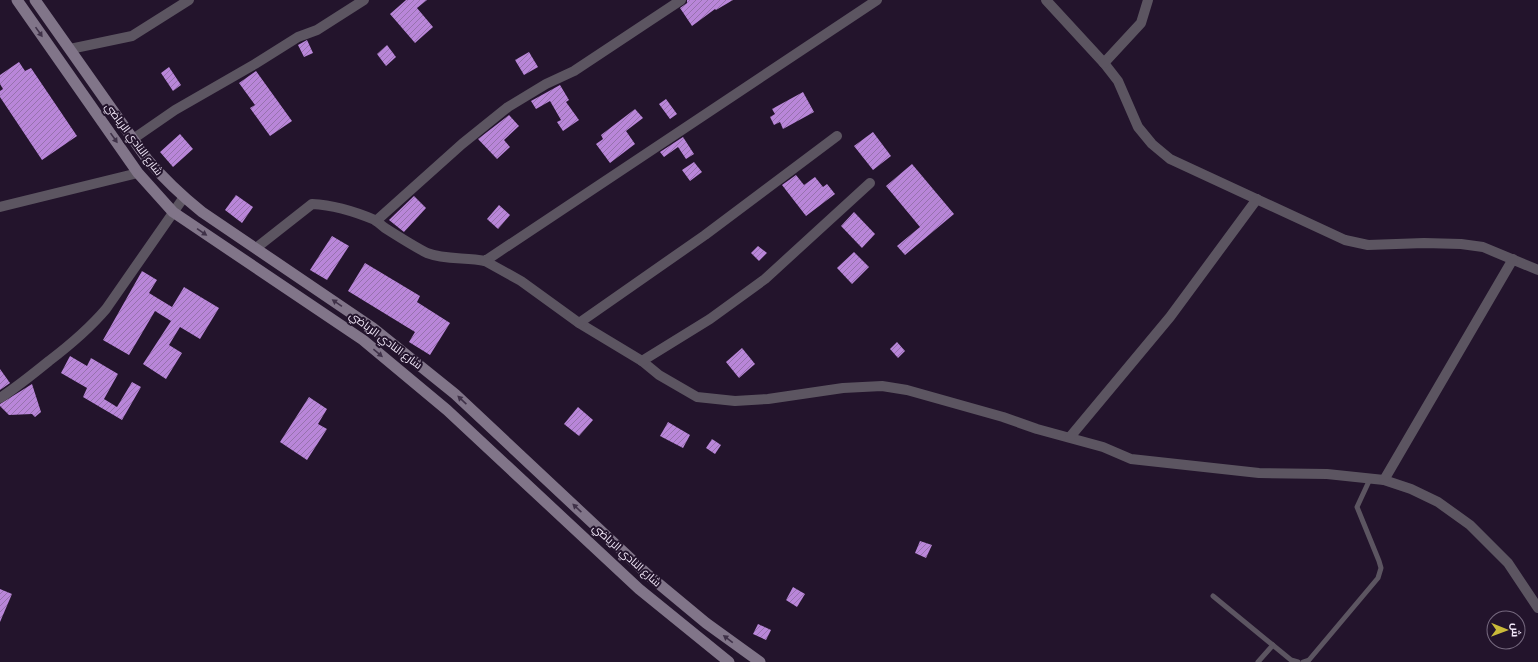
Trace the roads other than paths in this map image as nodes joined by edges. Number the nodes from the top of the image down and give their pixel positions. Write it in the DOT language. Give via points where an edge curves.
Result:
graph roads {
  1 [pos="17,0"];
  2 [pos="35,0"];
  3 [pos="189,0"];
  4 [pos="364,0"];
  5 [pos="681,0"];
  6 [pos="877,0"];
  7 [pos="1046,0"];
  8 [pos="1148,0"];
  9 [pos="70,49"];
  10 [pos="1104,63"];
  11 [pos="837,136"];
  12 [pos="133,139"];
  13 [pos="138,173"];
  14 [pos="870,183"];
  15 [pos="184,197"];
  16 [pos="1257,199"];
  17 [pos="0,208"];
  18 [pos="173,212"];
  19 [pos="376,221"];
  20 [pos="256,248"];
  21 [pos="1513,259"];
  22 [pos="485,261"];
  23 [pos="1538,270"];
  24 [pos="579,323"];
  25 [pos="373,328"];
  26 [pos="363,340"];
  27 [pos="642,360"];
  28 [pos="0,398"];
  29 [pos="480,418"];
  30 [pos="468,430"];
  31 [pos="1070,438"];
  32 [pos="1370,479"];
  33 [pos="1384,480"];
  34 [pos="1213,596"];
  35 [pos="1538,608"];
  36 [pos="1273,645"];
  37 [pos="729,662"];
  38 [pos="760,662"];
  39 [pos="1258,662"];
  40 [pos="1298,662"];
  41 [pos="1303,662"];
  1 -- 13 [label="main road, شارع النادي الرياضي, one-way"];
  2 -- 9 [label="main road, شارع النادي الرياضي"];
  3 -- 9 [label="street" via="132,36"];
  4 -- 12 [label="street" via="317,30 298,37 175,110"];
  5 -- 19 [label="street" via="574,71 508,107 462,144"];
  6 -- 22 [label="street"];
  7 -- 10 [label="street"];
  8 -- 10 [label="street" via="1141,23"];
  9 -- 12 [label="main road, شارع النادي الرياضي"];
  10 -- 16 [label="street" via="1118,81 1138,127 1152,144 1170,159"];
  11 -- 24 [label="street" via="705,236"];
  12 -- 15 [label="main road, شارع النادي الرياضي" via="164,178"];
  13 -- 17 [label="street"];
  13 -- 18 [label="main road, شارع النادي الرياضي"];
  14 -- 27 [label="street" via="765,279 710,319"];
  15 -- 18 [label="street"];
  15 -- 20 [label="main road, شارع النادي الرياضي"];
  16 -- 21 [label="street" via="1346,240 1368,245 1461,244 1483,247"];
  16 -- 31 [label="street" via="1170,318"];
  18 -- 26 [label="main road, شارع النادي الرياضي, one-way"];
  18 -- 28 [label="street" via="95,322 82,335"];
  19 -- 20 [label="street" via="337,207 312,204"];
  19 -- 22 [label="street" via="428,253"];
  25 -- 20 [label="main road, شارع النادي الرياضي, one-way"];
  21 -- 23 [label="street"];
  21 -- 33 [label="street"];
  22 -- 24 [label="street" via="521,281"];
  24 -- 27 [label="street"];
  25 -- 26 [label="main road"];
  29 -- 25 [label="main road, شارع النادي الرياضي, one-way" via="455,394"];
  26 -- 30 [label="main road, شارع النادي الرياضي, one-way"];
  27 -- 31 [label="street" via="659,375 697,397 735,401 762,400 843,388 882,386 907,390"];
  29 -- 30 [label="main road"];
  38 -- 29 [label="main road, شارع النادي الرياضي, one-way" via="647,574"];
  30 -- 37 [label="main road, شارع النادي الرياضي" via="639,589"];
  31 -- 32 [label="street" via="1103,447 1131,459 1259,473 1327,474"];
  32 -- 33 [label="street"];
  32 -- 41 [label="lane" via="1357,507 1379,561 1381,568 1378,578 1309,660"];
  33 -- 35 [label="street" via="1438,502 1470,525 1508,563"];
  34 -- 36 [label="lane"];
  36 -- 39 [label="lane"];
  36 -- 40 [label="lane" via="1291,660"];
}
